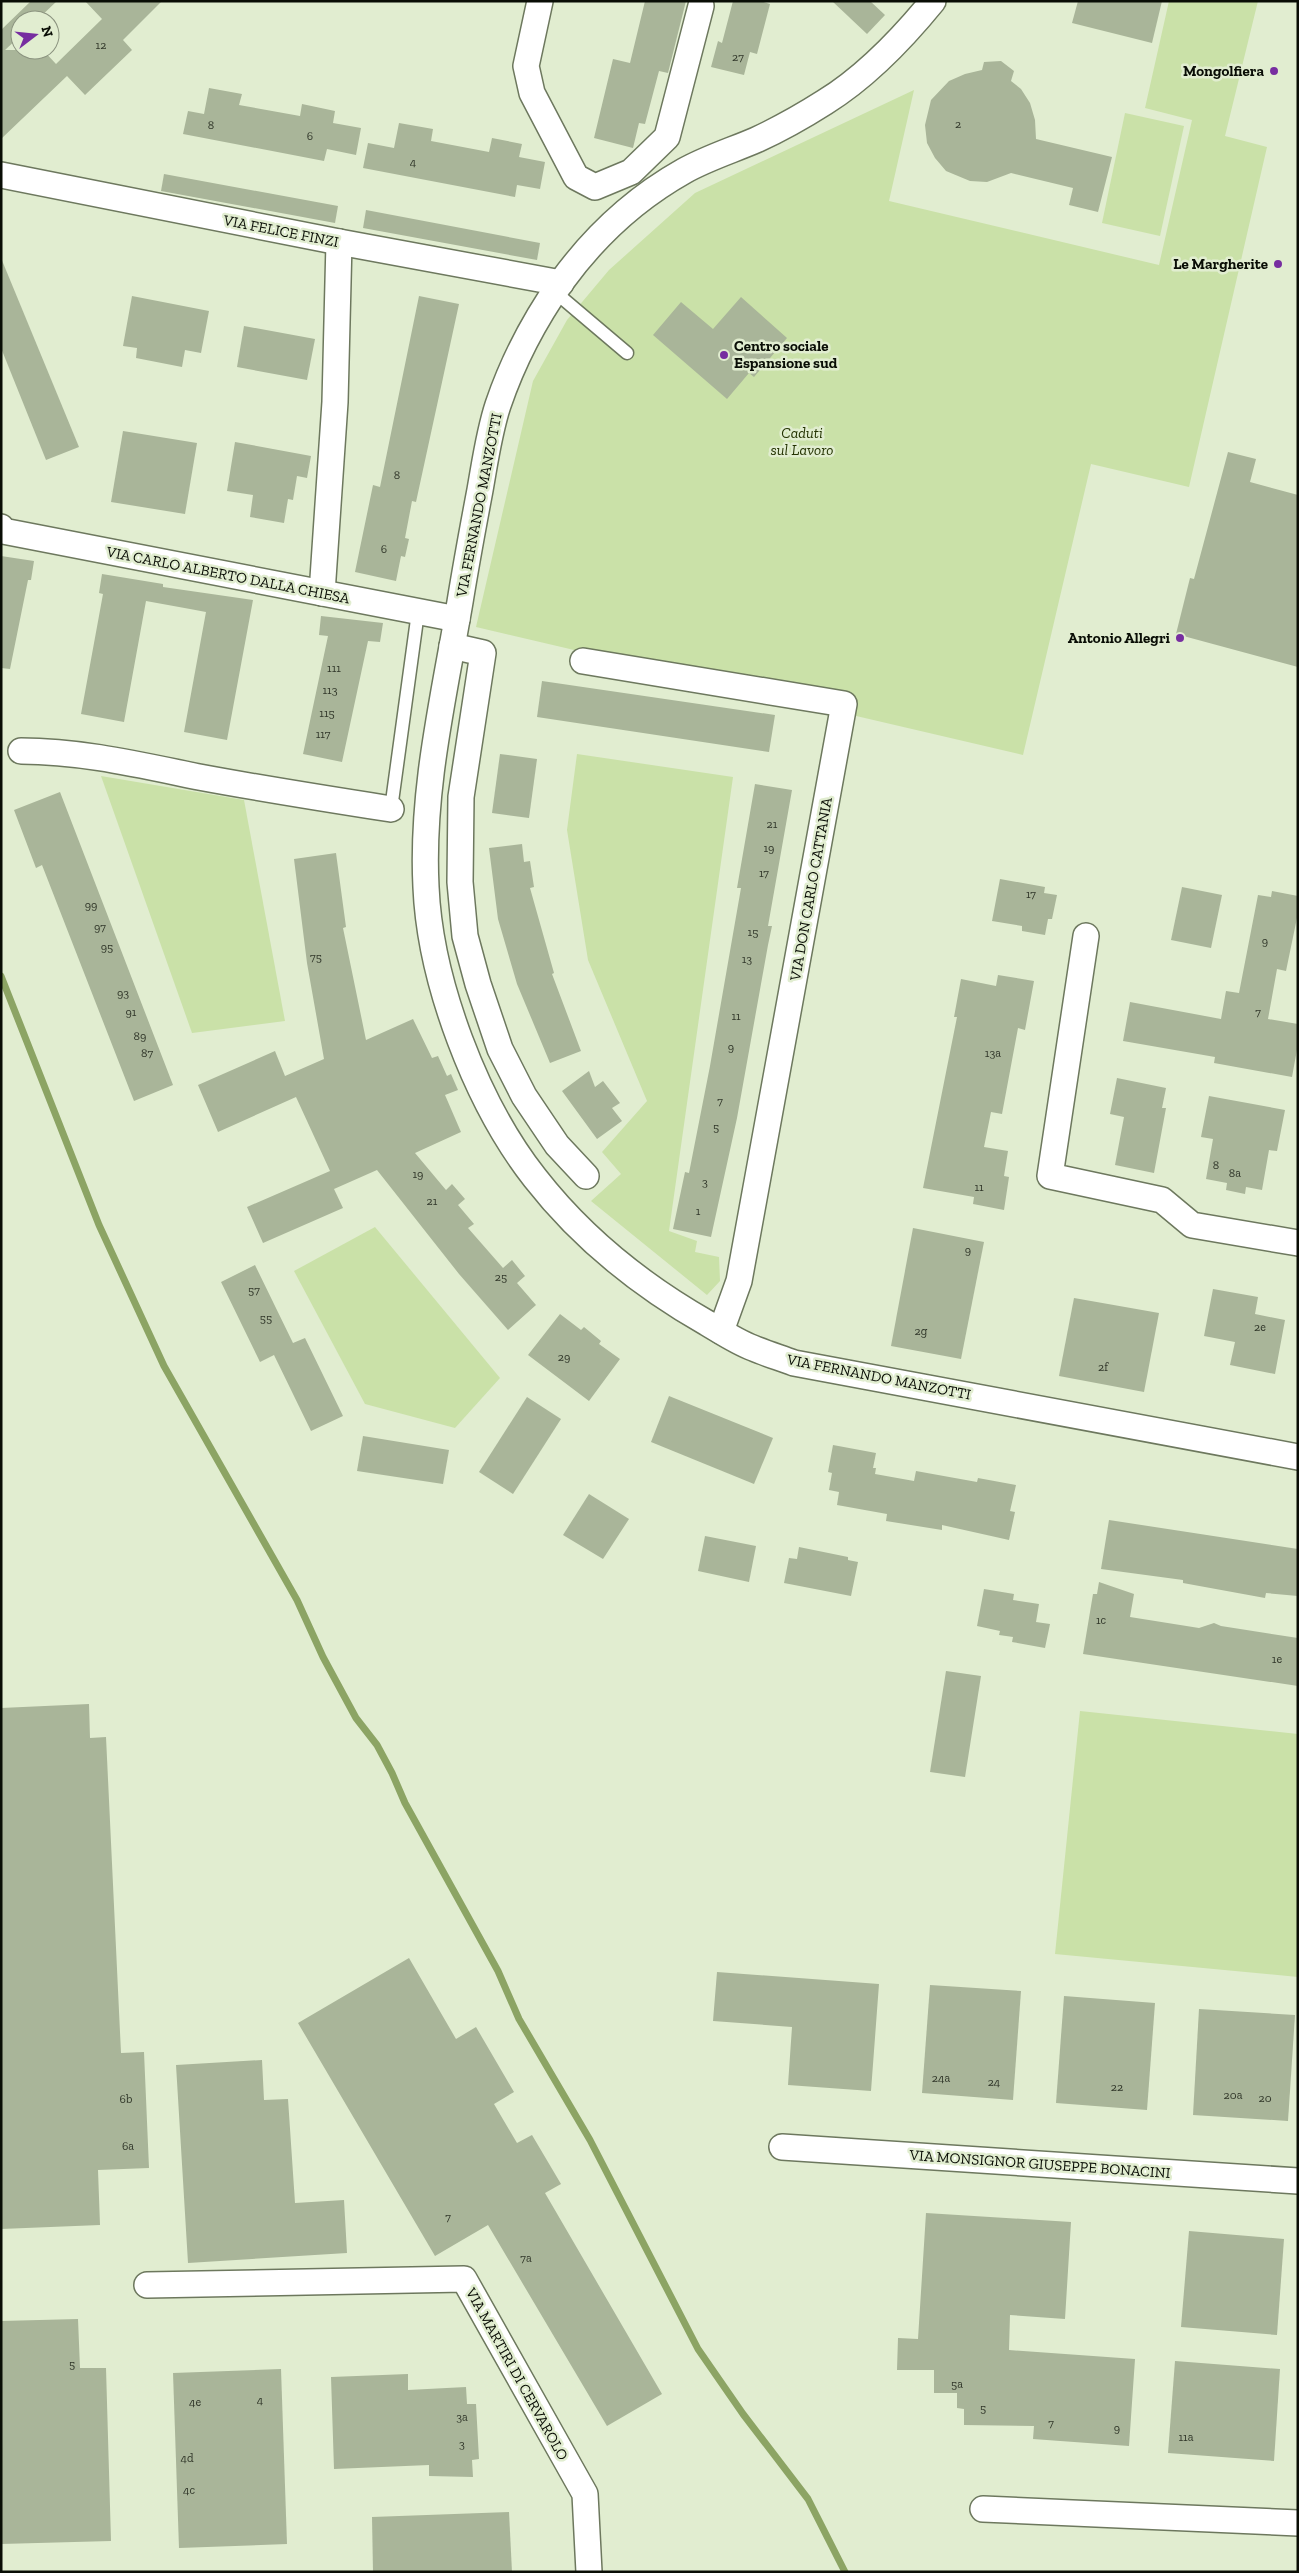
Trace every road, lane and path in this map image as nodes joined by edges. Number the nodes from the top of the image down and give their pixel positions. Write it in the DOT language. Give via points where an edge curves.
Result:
graph roads {
  1 [pos="540,1"];
  2 [pos="933,1"];
  3 [pos="700,6"];
  4 [pos="1,175"];
  5 [pos="339,242"];
  6 [pos="558,287"];
  7 [pos="627,353"];
  8 [pos="1,527"];
  9 [pos="322,593"];
  10 [pos="418,612"];
  11 [pos="457,619"];
  12 [pos="452,646"];
  13 [pos="583,661"];
  14 [pos="21,751"];
  15 [pos="391,809"];
  16 [pos="1086,936"];
  17 [pos="586,1176"];
  18 [pos="1298,1243"];
  19 [pos="721,1331"];
  20 [pos="1298,1457"];
  21 [pos="782,2147"];
  22 [pos="1298,2181"];
  23 [pos="148,2285"];
  24 [pos="983,2509"];
  25 [pos="1298,2523"];
  26 [pos="588,2572"];
  1 -- 3 [label="street" via="526,66 532,93 576,177 595,187 631,172 666,137"];
  2 -- 6 [label="street, VIA FERNANDO MANZOTTI" via="895,46 829,100 756,140 685,171 636,203 606,229"];
  4 -- 5 [label="street, VIA FELICE FINZI"];
  5 -- 6 [label="street, VIA FELICE FINZI"];
  5 -- 9 [label="street" via="335,402"];
  6 -- 7 [label="lane"];
  6 -- 11 [label="street, VIA FERNANDO MANZOTTI" via="514,363 496,409"];
  8 -- 9 [label="street, VIA CARLO ALBERTO DALLA CHIESA" via="3,531"];
  9 -- 10 [label="street, VIA CARLO ALBERTO DALLA CHIESA"];
  10 -- 11 [label="street, VIA CARLO ALBERTO DALLA CHIESA"];
  10 -- 15 [label="lane"];
  11 -- 12 [label="street, VIA FERNANDO MANZOTTI"];
  12 -- 17 [label="street" via="483,653 461,797 460,882 464,936 500,1049 524,1096 557,1144"];
  12 -- 19 [label="street, VIA FERNANDO MANZOTTI" via="429,778 425,881 438,970 462,1046 503,1129 532,1175 561,1208 633,1274"];
  13 -- 19 [label="street, VIA DON CARLO CATTANIA" via="844,704 739,1281"];
  14 -- 15 [label="street" via="85,756"];
  16 -- 18 [label="street" via="1050,1176 1162,1200 1192,1225"];
  19 -- 20 [label="street, VIA FERNANDO MANZOTTI" via="750,1347 794,1362"];
  21 -- 22 [label="street, VIA MONSIGNOR GIUSEPPE BONACINI"];
  23 -- 26 [label="street, VIA MARTIRI DI CERVAROLO" via="464,2279 585,2494"];
  24 -- 25 [label="street"];
}
